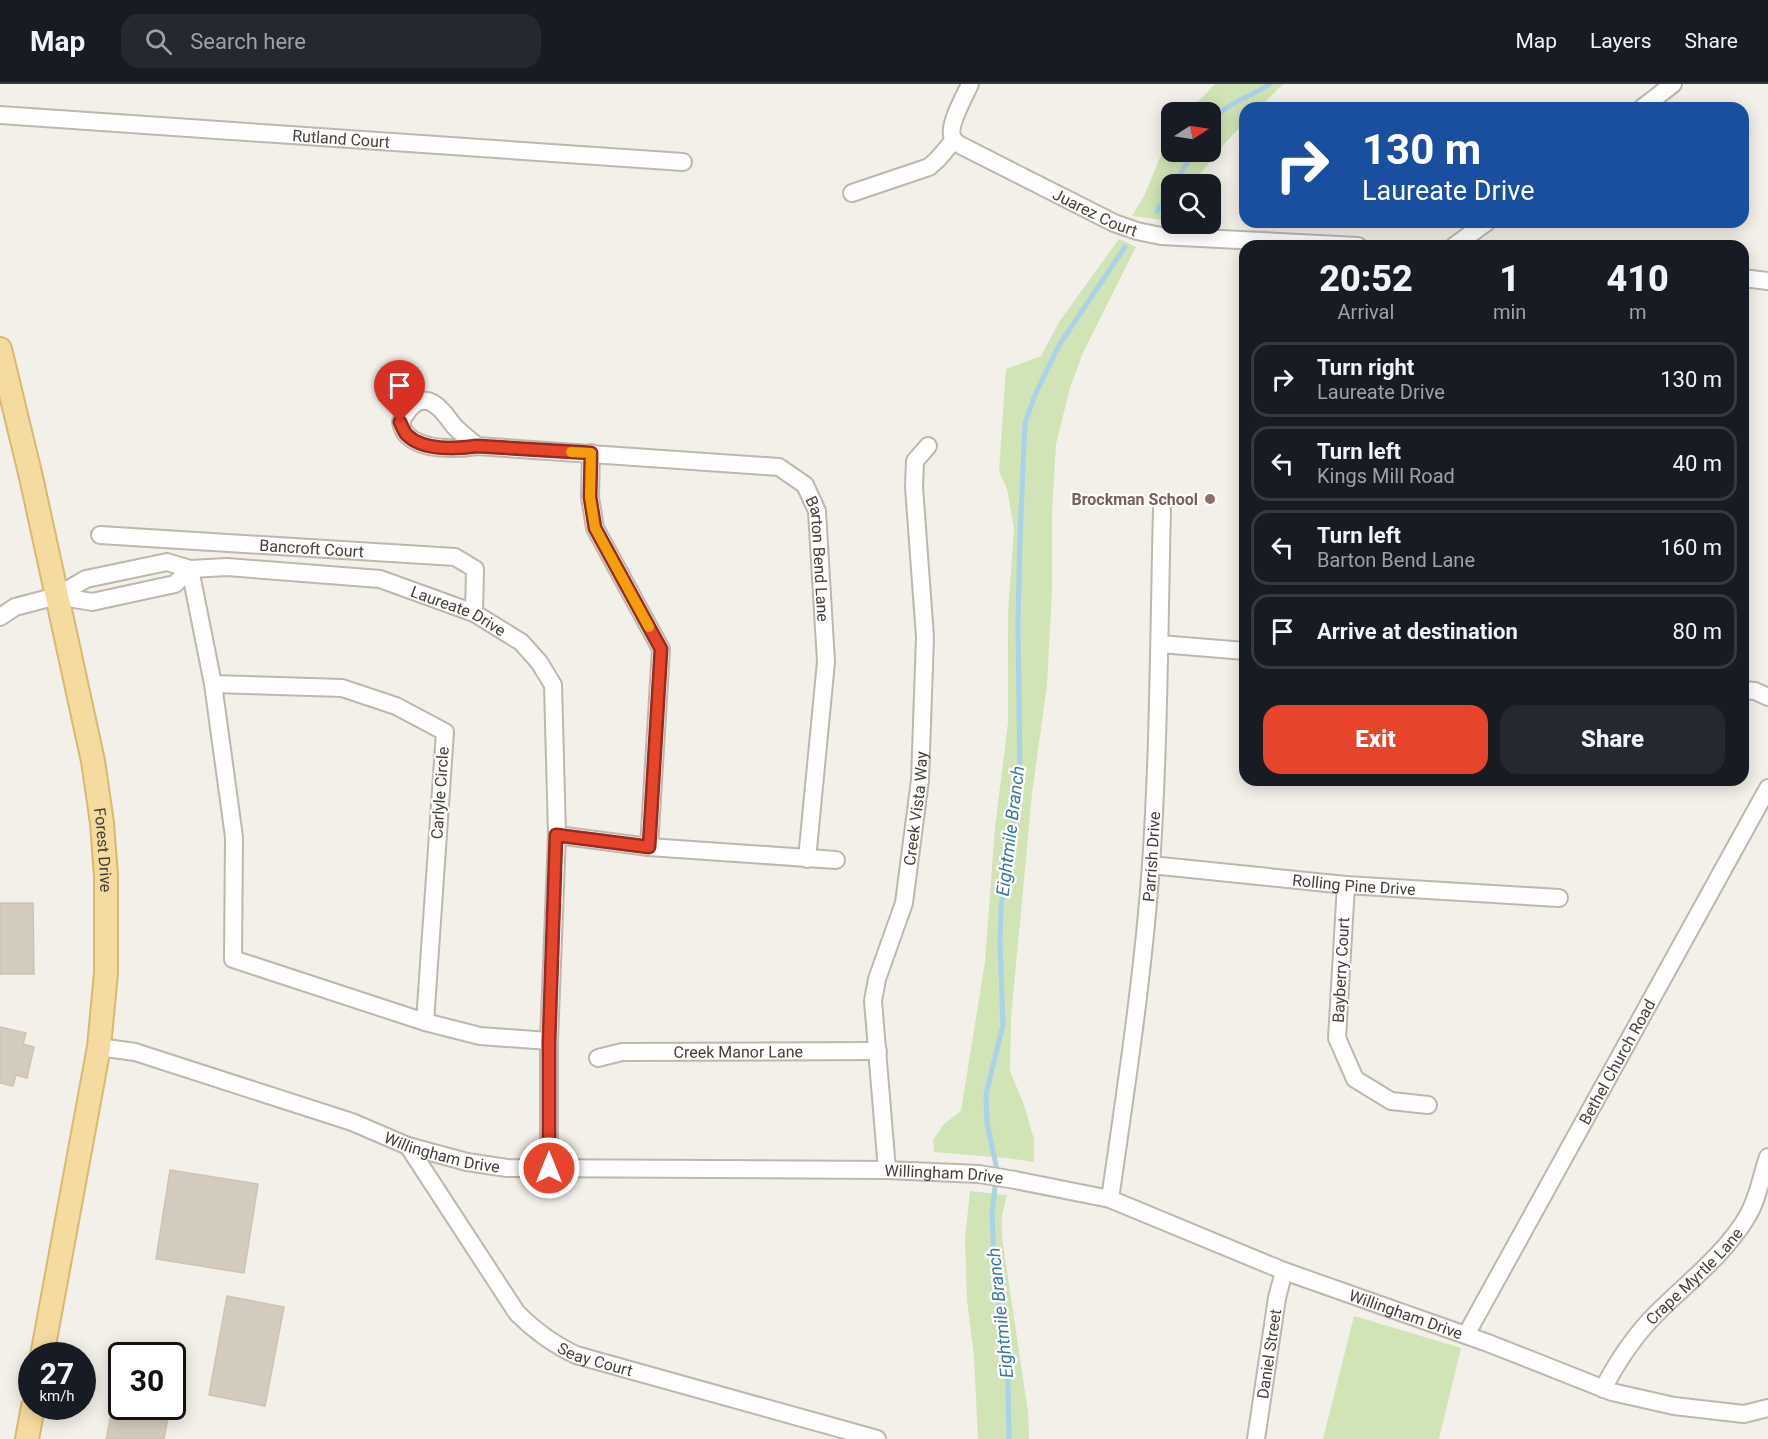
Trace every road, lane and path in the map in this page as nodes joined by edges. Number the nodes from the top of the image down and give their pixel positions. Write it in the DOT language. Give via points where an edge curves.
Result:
graph roads {
  1 [pos="970,84"];
  2 [pos="1673,84"];
  3 [pos="1650,102"];
  4 [pos="0,116"];
  5 [pos="954,140"];
  6 [pos="683,162"];
  7 [pos="852,193"];
  8 [pos="1479,228"];
  9 [pos="1241,240"];
  10 [pos="1462,240"];
  11 [pos="1749,279"];
  12 [pos="1768,281"];
  13 [pos="0,349"];
  14 [pos="477,446"];
  15 [pos="928,446"];
  16 [pos="591,453"];
  17 [pos="1162,510"];
  18 [pos="100,535"];
  19 [pos="190,570"];
  20 [pos="57,596"];
  21 [pos="474,613"];
  22 [pos="0,616"];
  23 [pos="1160,644"];
  24 [pos="1239,651"];
  25 [pos="213,684"];
  26 [pos="1749,690"];
  27 [pos="1768,697"];
  28 [pos="1768,788"];
  29 [pos="556,835"];
  30 [pos="649,847"];
  31 [pos="807,859"];
  32 [pos="836,860"];
  33 [pos="1151,865"];
  34 [pos="1346,885"];
  35 [pos="1559,898"];
  36 [pos="424,1022"];
  37 [pos="549,1041"];
  38 [pos="99,1047"];
  39 [pos="878,1051"];
  40 [pos="598,1058"];
  41 [pos="1428,1105"];
  42 [pos="408,1146"];
  43 [pos="1768,1157"];
  44 [pos="549,1168"];
  45 [pos="888,1170"];
  46 [pos="1110,1199"];
  47 [pos="1284,1271"];
  48 [pos="1466,1335"];
  49 [pos="45,1342"];
  50 [pos="1603,1389"];
  51 [pos="1768,1408"];
  52 [pos="31,1420"];
  53 [pos="27,1439"];
  54 [pos="877,1439"];
  55 [pos="1256,1439"];
  1 -- 5 [label="street" via="952,125"];
  2 -- 3 [label="street"];
  4 -- 6 [label="street, Rutland Court"];
  5 -- 7 [label="street" via="929,167"];
  5 -- 9 [label="street, Juarez Court" via="1114,223 1137,231"];
  8 -- 10 [label="street"];
  11 -- 12 [label="street"];
  13 -- 20 [label="main road, Forest Drive"];
  14 -- 16 [label="street, Barton Bend Lane"];
  15 -- 39 [label="street, Creek Vista Way" via="915,462 914,487 925,637 920,780 904,903 873,1000"];
  16 -- 30 [label="street" via="590,497 595,528 661,649"];
  16 -- 31 [label="street, Barton Bend Lane" via="779,467 805,485 817,512 826,662"];
  17 -- 23 [label="street, Parrish Drive"];
  18 -- 21 [label="street, Bancroft Court" via="455,557 475,569"];
  19 -- 20 [label="street, Laureate Drive" via="167,562 86,579"];
  19 -- 20 [label="street, Laureate Drive" via="175,584 92,602"];
  19 -- 21 [label="street, Laureate Drive" via="227,567 380,579"];
  19 -- 25 [label="street"];
  20 -- 22 [label="street" via="15,607"];
  20 -- 38 [label="main road, Forest Drive" via="93,761 102,824 106,963"];
  21 -- 29 [label="street, Laureate Drive" via="521,642 554,685"];
  23 -- 24 [label="street"];
  23 -- 33 [label="street, Parrish Drive"];
  25 -- 36 [label="street" via="234,837 233,959"];
  25 -- 36 [label="street, Carlyle Circle" via="342,688 396,706 445,732"];
  26 -- 27 [label="street"];
  28 -- 48 [label="street, Bethel Church Road"];
  29 -- 30 [label="street"];
  29 -- 37 [label="street, Laureate Drive"];
  30 -- 31 [label="street"];
  31 -- 32 [label="street"];
  33 -- 34 [label="street, Rolling Pine Drive"];
  33 -- 46 [label="street, Parrish Drive" via="1137,1014"];
  34 -- 35 [label="street, Rolling Pine Drive"];
  34 -- 41 [label="street, Bayberry Court" via="1337,1038 1355,1078 1391,1101"];
  36 -- 37 [label="street" via="480,1036"];
  37 -- 44 [label="street, Laureate Drive"];
  38 -- 42 [label="street, Willingham Drive" via="146,1055 352,1122"];
  38 -- 49 [label="main road, Forest Drive"];
  39 -- 40 [label="street, Creek Manor Lane" via="621,1052"];
  39 -- 45 [label="street, Creek Vista Way"];
  42 -- 44 [label="street, Willingham Drive" via="467,1162 507,1168"];
  42 -- 54 [label="street, Seay Court" via="517,1312 554,1345 576,1355"];
  43 -- 50 [label="street, Crape Myrtle Lane" via="1746,1219 1639,1333"];
  44 -- 45 [label="street, Willingham Drive"];
  45 -- 46 [label="street, Willingham Drive" via="979,1174"];
  46 -- 47 [label="street, Willingham Drive"];
  47 -- 48 [label="street, Willingham Drive"];
  47 -- 55 [label="street, Daniel Street"];
  48 -- 50 [label="street, Willingham Drive"];
  50 -- 51 [label="street, Willingham Drive" via="1674,1406 1744,1414"];
  52 -- 53 [label="main road"];
}
